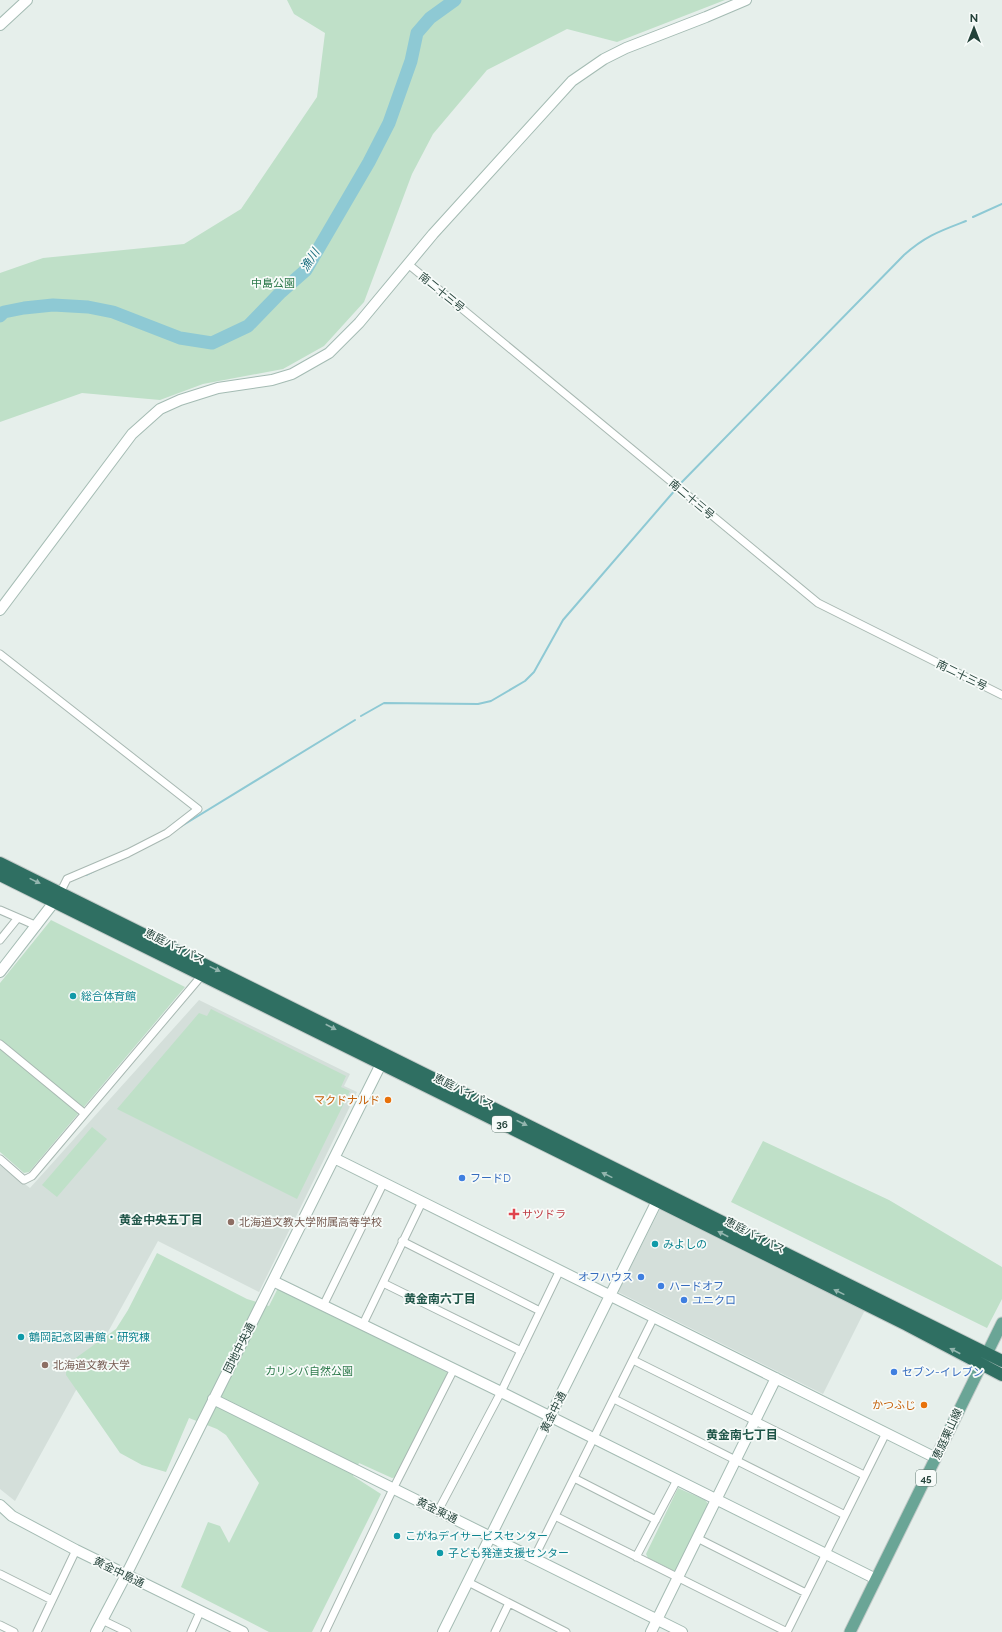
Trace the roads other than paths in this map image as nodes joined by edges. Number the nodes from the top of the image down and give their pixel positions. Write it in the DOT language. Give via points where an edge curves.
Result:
graph roads {
  1 [pos="27,0"];
  2 [pos="746,0"];
  3 [pos="0,25"];
  4 [pos="408,264"];
  5 [pos="0,610"];
  6 [pos="0,654"];
  7 [pos="1002,695"];
  8 [pos="0,863"];
  9 [pos="0,875"];
  10 [pos="58,898"];
  11 [pos="0,910"];
  12 [pos="17,919"];
  13 [pos="37,926"];
  14 [pos="0,940"];
  15 [pos="0,972"];
  16 [pos="203,974"];
  17 [pos="0,1044"];
  18 [pos="383,1059"];
  19 [pos="84,1113"];
  20 [pos="334,1158"];
  21 [pos="0,1159"];
  22 [pos="384,1182"];
  23 [pos="660,1196"];
  24 [pos="422,1202"];
  25 [pos="402,1241"];
  26 [pos="560,1270"];
  27 [pos="273,1281"];
  28 [pos="382,1283"];
  29 [pos="611,1296"];
  30 [pos="323,1306"];
  31 [pos="540,1311"];
  32 [pos="654,1318"];
  33 [pos="1002,1323"];
  34 [pos="363,1324"];
  35 [pos="520,1351"];
  36 [pos="987,1353"];
  37 [pos="633,1360"];
  38 [pos="1002,1361"];
  39 [pos="981,1364"];
  40 [pos="454,1369"];
  41 [pos="1002,1375"];
  42 [pos="776,1378"];
  43 [pos="501,1392"];
  44 [pos="213,1399"];
  45 [pos="614,1399"];
  46 [pos="551,1417"];
  47 [pos="755,1420"];
  48 [pos="886,1433"];
  49 [pos="595,1439"];
  50 [pos="936,1458"];
  51 [pos="735,1459"];
  52 [pos="864,1476"];
  53 [pos="574,1478"];
  54 [pos="677,1480"];
  55 [pos="393,1489"];
  56 [pos="716,1499"];
  57 [pos="0,1505"];
  58 [pos="438,1511"];
  59 [pos="845,1515"];
  60 [pos="555,1516"];
  61 [pos="656,1520"];
  62 [pos="491,1537"];
  63 [pos="697,1538"];
  64 [pos="76,1550"];
  65 [pos="826,1554"];
  66 [pos="636,1557"];
  67 [pos="534,1558"];
  68 [pos="0,1574"];
  69 [pos="126,1575"];
  70 [pos="677,1578"];
  71 [pos="876,1579"];
  72 [pos="468,1582"];
  73 [pos="806,1593"];
  74 [pos="52,1600"];
  75 [pos="509,1603"];
  76 [pos="200,1612"];
  77 [pos="657,1619"];
  78 [pos="102,1620"];
  79 [pos="0,1625"];
  80 [pos="14,1632"];
  81 [pos="37,1632"];
  82 [pos="96,1632"];
  83 [pos="127,1632"];
  84 [pos="192,1632"];
  85 [pos="243,1632"];
  86 [pos="324,1632"];
  87 [pos="444,1632"];
  88 [pos="495,1632"];
  89 [pos="566,1632"];
  90 [pos="651,1632"];
  91 [pos="682,1632"];
  92 [pos="787,1632"];
  93 [pos="850,1632"];
  1 -- 3 [label="street"];
  2 -- 4 [label="street" via="626,48 604,59 572,81"];
  4 -- 5 [label="street" via="344,340 311,365 272,380 200,393 160,410 146,420 132,434"];
  4 -- 7 [label="street, 南二十三号" via="818,603"];
  6 -- 10 [label="street" via="198,809 167,833 67,879"];
  8 -- 10 [label="highway, 恵庭バイパス / 36, one-way"];
  9 -- 10 [label="highway, 恵庭バイパス / 36"];
  10 -- 13 [label="street"];
  10 -- 16 [label="highway, 恵庭バイパス / 36"];
  10 -- 18 [label="highway, 恵庭バイパス / 36, one-way"];
  11 -- 12 [label="street"];
  12 -- 13 [label="street"];
  12 -- 14 [label="street"];
  13 -- 15 [label="street"];
  16 -- 18 [label="highway, 恵庭バイパス / 36"];
  16 -- 19 [label="street"];
  17 -- 19 [label="street"];
  18 -- 20 [label="street, 団地中央通"];
  18 -- 23 [label="highway, 恵庭バイパス / 36"];
  19 -- 21 [label="street" via="32,1176 24,1180"];
  20 -- 22 [label="street"];
  20 -- 27 [label="street, 団地中央通"];
  22 -- 24 [label="street"];
  22 -- 30 [label="street"];
  23 -- 29 [label="street, 黄金中通"];
  23 -- 36 [label="highway, 恵庭バイパス / 36"];
  39 -- 23 [label="highway, 恵庭バイパス / 36, one-way"];
  24 -- 25 [label="street"];
  24 -- 26 [label="street"];
  25 -- 28 [label="street"];
  25 -- 31 [label="street"];
  26 -- 29 [label="street"];
  26 -- 31 [label="street"];
  27 -- 30 [label="street"];
  27 -- 44 [label="street, 団地中央通"];
  28 -- 34 [label="street"];
  28 -- 35 [label="street"];
  29 -- 32 [label="street"];
  29 -- 46 [label="street, 黄金中通"];
  30 -- 34 [label="street"];
  31 -- 35 [label="street"];
  32 -- 37 [label="street"];
  32 -- 42 [label="street"];
  33 -- 36 [label="main road, 恵庭栗山線 / 45"];
  34 -- 40 [label="street"];
  35 -- 43 [label="street"];
  36 -- 38 [label="highway, 恵庭バイパス / 36"];
  36 -- 39 [label="main road, 恵庭栗山線 / 45"];
  37 -- 45 [label="street"];
  37 -- 47 [label="street"];
  39 -- 41 [label="highway, 恵庭バイパス / 36"];
  39 -- 50 [label="main road, 恵庭栗山線 / 45"];
  40 -- 43 [label="street"];
  40 -- 55 [label="street"];
  42 -- 47 [label="street"];
  42 -- 48 [label="street"];
  43 -- 46 [label="street"];
  43 -- 58 [label="street"];
  44 -- 55 [label="street, 黄金東通"];
  44 -- 69 [label="street, 団地中央通"];
  45 -- 49 [label="street"];
  45 -- 51 [label="street"];
  46 -- 49 [label="street"];
  46 -- 62 [label="street, 黄金中通"];
  47 -- 51 [label="street"];
  47 -- 52 [label="street"];
  48 -- 50 [label="street"];
  48 -- 52 [label="street"];
  49 -- 53 [label="street"];
  49 -- 54 [label="street"];
  50 -- 71 [label="main road, 恵庭栗山線 / 45"];
  51 -- 56 [label="street"];
  51 -- 59 [label="street"];
  52 -- 59 [label="street"];
  53 -- 60 [label="street"];
  53 -- 61 [label="street"];
  54 -- 56 [label="street"];
  54 -- 61 [label="street"];
  55 -- 58 [label="street, 黄金東通"];
  55 -- 86 [label="street"];
  56 -- 63 [label="street"];
  56 -- 65 [label="street"];
  57 -- 64 [label="street, 黄金中島通" via="12,1516"];
  58 -- 62 [label="street, 黄金東通"];
  59 -- 65 [label="street"];
  60 -- 66 [label="street"];
  60 -- 67 [label="street"];
  61 -- 66 [label="street"];
  62 -- 67 [label="street, 黄金東通"];
  62 -- 72 [label="street, 黄金中通"];
  63 -- 70 [label="street"];
  63 -- 73 [label="street"];
  64 -- 69 [label="street, 黄金中島通"];
  64 -- 74 [label="street"];
  65 -- 71 [label="street"];
  65 -- 73 [label="street"];
  66 -- 70 [label="street"];
  67 -- 77 [label="street, 黄金東通"];
  68 -- 74 [label="street"];
  69 -- 76 [label="street, 黄金中島通"];
  69 -- 78 [label="street, 団地中央通"];
  70 -- 77 [label="street"];
  70 -- 92 [label="street"];
  71 -- 93 [label="main road, 恵庭栗山線 / 45"];
  72 -- 75 [label="street"];
  72 -- 87 [label="street, 黄金中通"];
  73 -- 92 [label="street"];
  74 -- 81 [label="street"];
  75 -- 88 [label="street"];
  75 -- 89 [label="street"];
  76 -- 84 [label="street"];
  76 -- 85 [label="street, 黄金中島通"];
  77 -- 90 [label="street"];
  77 -- 91 [label="street, 黄金東通"];
  78 -- 82 [label="street, 団地中央通"];
  78 -- 83 [label="street"];
  79 -- 80 [label="street"];
}
